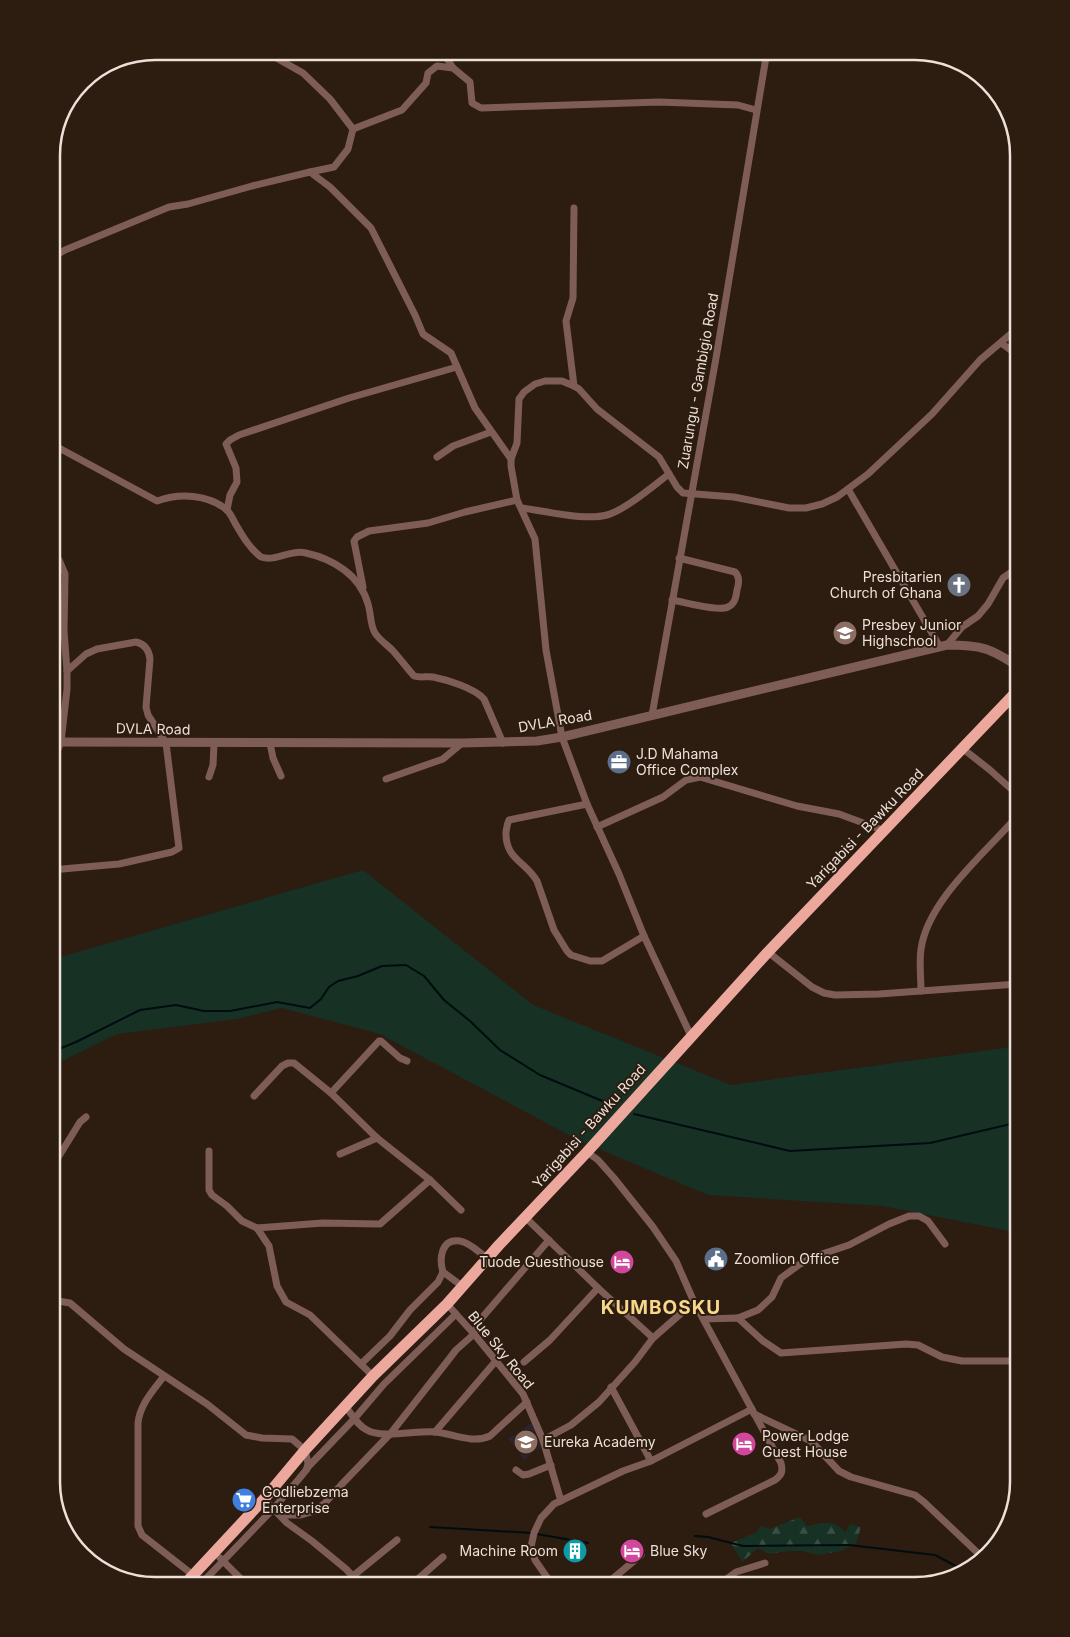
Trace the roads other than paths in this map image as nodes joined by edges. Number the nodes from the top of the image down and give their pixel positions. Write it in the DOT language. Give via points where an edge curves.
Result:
graph roads {
  1 [pos="280,60"];
  2 [pos="448,60"];
  3 [pos="765,60"];
  4 [pos="453,68"];
  5 [pos="756,110"];
  6 [pos="353,129"];
  7 [pos="310,172"];
  8 [pos="574,208"];
  9 [pos="60,253"];
  10 [pos="1010,335"];
  11 [pos="1001,343"];
  12 [pos="1010,350"];
  13 [pos="458,367"];
  14 [pos="574,386"];
  15 [pos="491,432"];
  16 [pos="60,449"];
  17 [pos="437,457"];
  18 [pos="511,459"];
  19 [pos="669,474"];
  20 [pos="848,490"];
  21 [pos="690,494"];
  22 [pos="517,500"];
  23 [pos="522,508"];
  24 [pos="227,510"];
  25 [pos="679,558"];
  26 [pos="60,562"];
  27 [pos="1010,573"];
  28 [pos="365,593"];
  29 [pos="672,600"];
  30 [pos="944,646"];
  31 [pos="1010,661"];
  32 [pos="67,671"];
  33 [pos="1010,698"];
  34 [pos="652,716"];
  35 [pos="60,723"];
  36 [pos="562,737"];
  37 [pos="60,742"];
  38 [pos="166,742"];
  39 [pos="270,743"];
  40 [pos="462,743"];
  41 [pos="503,743"];
  42 [pos="214,744"];
  43 [pos="962,748"];
  44 [pos="281,776"];
  45 [pos="209,777"];
  46 [pos="386,779"];
  47 [pos="1010,788"];
  48 [pos="587,804"];
  49 [pos="1010,824"];
  50 [pos="597,827"];
  51 [pos="885,831"];
  52 [pos="60,869"];
  53 [pos="644,936"];
  54 [pos="768,952"];
  55 [pos="1010,985"];
  56 [pos="921,991"];
  57 [pos="691,1036"];
  58 [pos="407,1061"];
  59 [pos="331,1093"];
  60 [pos="254,1096"];
  61 [pos="86,1117"];
  62 [pos="377,1138"];
  63 [pos="209,1152"];
  64 [pos="587,1152"];
  65 [pos="60,1154"];
  66 [pos="340,1154"];
  67 [pos="430,1180"];
  68 [pos="461,1210"];
  69 [pos="526,1218"];
  70 [pos="257,1228"];
  71 [pos="549,1240"];
  72 [pos="945,1244"];
  73 [pos="487,1258"];
  74 [pos="443,1272"];
  75 [pos="462,1286"];
  76 [pos="598,1288"];
  77 [pos="60,1301"];
  78 [pos="694,1302"];
  79 [pos="446,1304"];
  80 [pos="456,1314"];
  81 [pos="738,1318"];
  82 [pos="704,1319"];
  83 [pos="474,1334"];
  84 [pos="653,1338"];
  85 [pos="1010,1361"];
  86 [pos="496,1362"];
  87 [pos="524,1362"];
  88 [pos="361,1364"];
  89 [pos="164,1376"];
  90 [pos="373,1376"];
  91 [pos="611,1387"];
  92 [pos="527,1402"];
  93 [pos="346,1407"];
  94 [pos="753,1412"];
  95 [pos="355,1418"];
  96 [pos="435,1432"];
  97 [pos="391,1433"];
  98 [pos="543,1440"];
  99 [pos="305,1450"];
  100 [pos="651,1461"];
  101 [pos="551,1465"];
  102 [pos="307,1469"];
  103 [pos="516,1470"];
  104 [pos="264,1499"];
  105 [pos="561,1500"];
  106 [pos="274,1508"];
  107 [pos="706,1514"];
  108 [pos="280,1515"];
  109 [pos="397,1540"];
  110 [pos="978,1553"];
  111 [pos="641,1555"];
  112 [pos="218,1556"];
  113 [pos="443,1557"];
  114 [pos="765,1563"];
  115 [pos="353,1576"];
  116 [pos="192,1577"];
  117 [pos="199,1577"];
  118 [pos="239,1577"];
  119 [pos="420,1577"];
  120 [pos="547,1577"];
  121 [pos="615,1577"];
  122 [pos="729,1577"];
  1 -- 6 [label="street" via="303,73 330,99"];
  2 -- 4 [label="street"];
  3 -- 5 [label="street, Zuarungu - Gambigio Road"];
  4 -- 5 [label="street" via="470,82 472,103 481,108 659,102 738,105"];
  4 -- 6 [label="street" via="433,68 428,73 426,84 402,110"];
  5 -- 21 [label="street, Zuarungu - Gambigio Road" via="716,358"];
  6 -- 7 [label="street" via="348,149 334,167"];
  7 -- 9 [label="street" via="169,207"];
  7 -- 13 [label="street" via="371,228 423,334 451,354"];
  8 -- 14 [label="street" via="573,298 566,320"];
  10 -- 11 [label="street"];
  11 -- 12 [label="street"];
  11 -- 20 [label="street" via="980,360 932,414"];
  13 -- 15 [label="street" via="475,408"];
  13 -- 24 [label="street" via="349,398 230,440 226,444 236,468 236,482"];
  14 -- 18 [label="street" via="562,381 545,381 524,392 519,399 516,443"];
  14 -- 19 [label="street" via="597,409 655,454"];
  15 -- 17 [label="street" via="453,446"];
  15 -- 18 [label="street"];
  16 -- 24 [label="street" via="157,501 191,496 214,502"];
  18 -- 22 [label="street"];
  19 -- 21 [label="street" via="680,491"];
  19 -- 23 [label="street" via="606,515 586,516"];
  20 -- 21 [label="street" via="822,504 806,508"];
  20 -- 30 [label="street"];
  21 -- 25 [label="street, Zuarungu - Gambigio Road"];
  22 -- 23 [label="street"];
  22 -- 28 [label="street" via="357,537 354,545"];
  23 -- 36 [label="street" via="535,539 546,650"];
  24 -- 28 [label="street" via="261,557 274,559 304,552 349,573"];
  25 -- 29 [label="street, Zuarungu - Gambigio Road"];
  25 -- 29 [label="street" via="735,572 738,586 735,601 727,608"];
  26 -- 32 [label="street" via="65,574"];
  27 -- 30 [label="street" via="1003,578 978,616"];
  28 -- 41 [label="street" via="374,632 379,638 414,676 434,677 480,694"];
  29 -- 34 [label="street, Zuarungu - Gambigio Road"];
  30 -- 31 [label="street, DVLA Road" via="974,645 996,652"];
  30 -- 34 [label="street, DVLA Road"];
  32 -- 35 [label="street"];
  32 -- 38 [label="street" via="97,649 141,643 150,659 148,715"];
  33 -- 43 [label="highway, Yarigabisi - Bawku Road"];
  34 -- 36 [label="street, DVLA Road"];
  36 -- 41 [label="street, DVLA Road"];
  36 -- 48 [label="street"];
  37 -- 38 [label="street, DVLA Road"];
  38 -- 42 [label="street, DVLA Road"];
  38 -- 52 [label="street" via="179,848 119,864"];
  39 -- 40 [label="street, DVLA Road"];
  39 -- 42 [label="street, DVLA Road"];
  39 -- 44 [label="street"];
  40 -- 41 [label="street, DVLA Road"];
  40 -- 46 [label="street" via="443,759"];
  42 -- 45 [label="street"];
  43 -- 47 [label="street"];
  43 -- 51 [label="highway, Yarigabisi - Bawku Road"];
  48 -- 50 [label="street"];
  48 -- 53 [label="street" via="509,820 508,848 533,874 554,930 572,955 602,961"];
  49 -- 56 [label="street" via="937,907 920,950"];
  50 -- 51 [label="street" via="663,798 686,780 700,777 797,806 839,814"];
  50 -- 53 [label="street"];
  51 -- 54 [label="highway, Yarigabisi - Bawku Road"];
  53 -- 57 [label="street"];
  54 -- 56 [label="street" via="824,993 851,995"];
  54 -- 57 [label="highway, Yarigabisi - Bawku Road"];
  55 -- 56 [label="street"];
  57 -- 64 [label="highway, Yarigabisi - Bawku Road"];
  58 -- 59 [label="street" via="379,1041"];
  59 -- 60 [label="street" via="294,1063 288,1063"];
  59 -- 62 [label="street"];
  61 -- 65 [label="street"];
  62 -- 66 [label="street"];
  62 -- 67 [label="street"];
  63 -- 70 [label="street" via="208,1190 242,1221"];
  64 -- 69 [label="highway, Yarigabisi - Bawku Road"];
  64 -- 78 [label="street" via="614,1178 653,1227 676,1261"];
  67 -- 68 [label="street"];
  67 -- 70 [label="street" via="380,1224 323,1223"];
  69 -- 71 [label="street"];
  69 -- 73 [label="highway, Yarigabisi - Bawku Road"];
  70 -- 88 [label="street" via="269,1246 277,1286 286,1302 310,1315"];
  71 -- 76 [label="street"];
  71 -- 83 [label="street" via="480,1320"];
  72 -- 81 [label="street" via="928,1221 919,1216 909,1216 800,1264 781,1278 772,1297 758,1310"];
  73 -- 74 [label="street" via="462,1241 452,1241 443,1247 440,1255"];
  73 -- 75 [label="highway, Yarigabisi - Bawku Road"];
  74 -- 75 [label="street"];
  74 -- 88 [label="street" via="438,1282 390,1336"];
  75 -- 79 [label="highway, Yarigabisi - Bawku Road"];
  76 -- 84 [label="street"];
  76 -- 87 [label="street" via="550,1340"];
  77 -- 89 [label="street" via="70,1303 124,1349"];
  78 -- 82 [label="street"];
  78 -- 84 [label="street"];
  79 -- 80 [label="street, Blue Sky Road"];
  79 -- 90 [label="highway, Yarigabisi - Bawku Road"];
  80 -- 83 [label="street, Blue Sky Road"];
  80 -- 95 [label="street" via="384,1384"];
  81 -- 82 [label="street"];
  81 -- 85 [label="street" via="781,1353 906,1344 918,1345 942,1357"];
  82 -- 94 [label="street"];
  83 -- 86 [label="street, Blue Sky Road"];
  83 -- 97 [label="street" via="456,1350"];
  84 -- 91 [label="street"];
  86 -- 92 [label="street, Blue Sky Road"];
  86 -- 96 [label="street"];
  88 -- 90 [label="street"];
  89 -- 99 [label="street" via="207,1404 246,1436 292,1439"];
  89 -- 116 [label="street" via="139,1413 138,1526 142,1535"];
  90 -- 93 [label="highway, Yarigabisi - Bawku Road"];
  91 -- 98 [label="street" via="599,1402 571,1425"];
  91 -- 100 [label="street"];
  92 -- 96 [label="street" via="486,1438 464,1438"];
  92 -- 98 [label="street, Blue Sky Road"];
  93 -- 95 [label="street"];
  93 -- 99 [label="highway, Yarigabisi - Bawku Road"];
  94 -- 100 [label="street"];
  94 -- 107 [label="street" via="783,1471 776,1480"];
  94 -- 110 [label="street" via="811,1440 839,1471 915,1495"];
  95 -- 97 [label="street" via="367,1430"];
  95 -- 102 [label="street"];
  96 -- 97 [label="street"];
  97 -- 108 [label="street" via="325,1503 301,1515"];
  98 -- 101 [label="street, Blue Sky Road"];
  99 -- 102 [label="street"];
  99 -- 104 [label="highway, Yarigabisi - Bawku Road"];
  100 -- 105 [label="street"];
  101 -- 103 [label="street" via="523,1475"];
  101 -- 105 [label="street, Blue Sky Road"];
  102 -- 106 [label="street"];
  104 -- 106 [label="street"];
  104 -- 112 [label="highway, Yarigabisi - Bawku Road"];
  105 -- 120 [label="street" via="541,1518 531,1547 535,1560"];
  106 -- 108 [label="street"];
  106 -- 112 [label="street"];
  108 -- 115 [label="street"];
  109 -- 115 [label="street"];
  111 -- 121 [label="street"];
  112 -- 117 [label="highway, Yarigabisi - Bawku Road"];
  112 -- 118 [label="street"];
  113 -- 119 [label="street"];
  114 -- 122 [label="street"];
}
